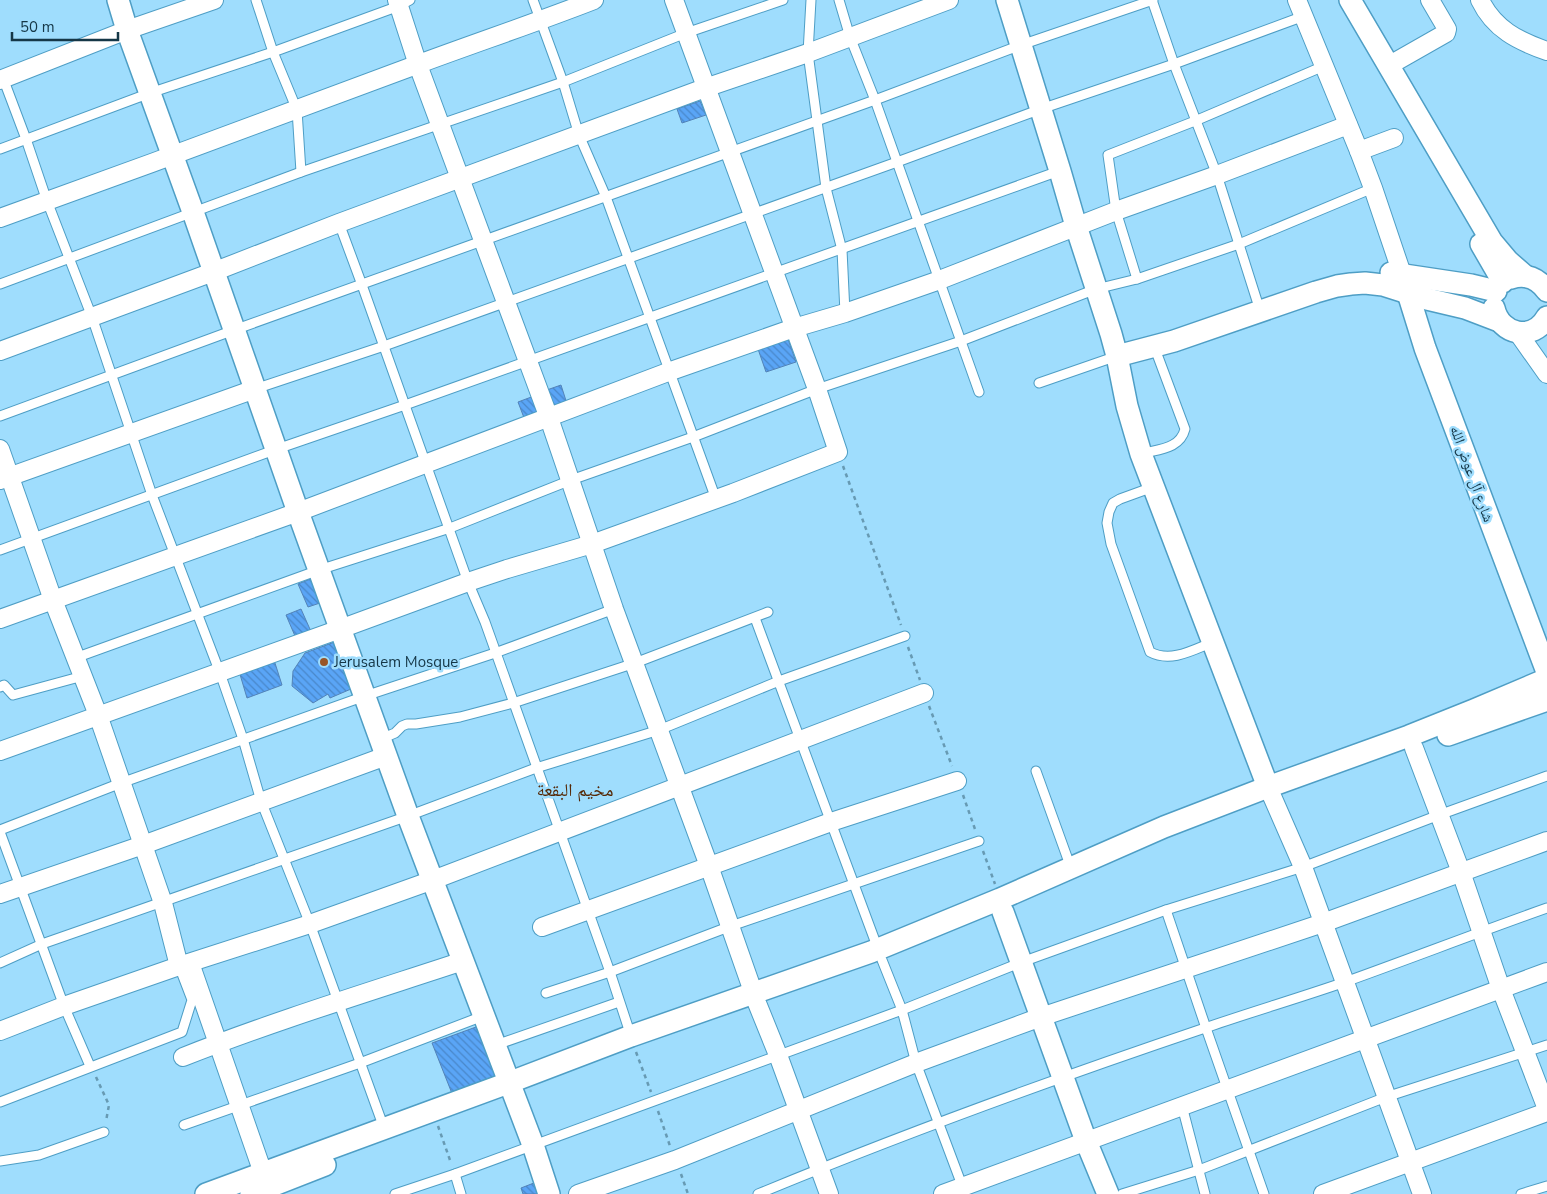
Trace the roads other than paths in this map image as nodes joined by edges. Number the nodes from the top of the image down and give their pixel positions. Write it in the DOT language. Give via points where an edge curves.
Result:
graph roads {
  1 [pos="118,0"];
  2 [pos="214,0"];
  3 [pos="256,0"];
  4 [pos="533,0"];
  5 [pos="594,0"];
  6 [pos="674,0"];
  7 [pos="783,0"];
  8 [pos="811,0"];
  9 [pos="839,0"];
  10 [pos="949,0"];
  11 [pos="1007,0"];
  12 [pos="1152,0"];
  13 [pos="1297,0"];
  14 [pos="1339,0"];
  15 [pos="1350,0"];
  16 [pos="1430,0"];
  17 [pos="1480,0"];
  18 [pos="402,2"];
  19 [pos="1304,16"];
  20 [pos="541,21"];
  21 [pos="127,30"];
  22 [pos="686,33"];
  23 [pos="850,37"];
  24 [pos="1021,45"];
  25 [pos="1547,51"];
  26 [pos="273,52"];
  27 [pos="808,53"];
  28 [pos="1174,64"];
  29 [pos="418,65"];
  30 [pos="1324,66"];
  31 [pos="1388,66"];
  32 [pos="2,79"];
  33 [pos="563,82"];
  34 [pos="705,88"];
  35 [pos="150,93"];
  36 [pos="875,100"];
  37 [pos="1041,108"];
  38 [pos="297,110"];
  39 [pos="818,121"];
  40 [pos="1195,121"];
  41 [pos="440,124"];
  42 [pos="1348,125"];
  43 [pos="579,135"];
  44 [pos="1394,138"];
  45 [pos="26,139"];
  46 [pos="0,149"];
  47 [pos="1359,151"];
  48 [pos="730,152"];
  49 [pos="173,156"];
  50 [pos="897,162"];
  51 [pos="1060,171"];
  52 [pos="301,172"];
  53 [pos="1217,175"];
  54 [pos="460,178"];
  55 [pos="826,188"];
  56 [pos="1373,188"];
  57 [pos="606,197"];
  58 [pos="47,201"];
  59 [pos="1116,211"];
  60 [pos="193,212"];
  61 [pos="752,214"];
  62 [pos="0,218"];
  63 [pos="918,222"];
  64 [pos="339,223"];
  65 [pos="1076,226"];
  66 [pos="484,241"];
  67 [pos="1238,244"];
  68 [pos="842,250"];
  69 [pos="69,258"];
  70 [pos="628,258"];
  71 [pos="213,272"];
  72 [pos="774,274"];
  73 [pos="1524,276"];
  74 [pos="940,279"];
  75 [pos="1137,279"];
  76 [pos="1405,283"];
  77 [pos="0,284"];
  78 [pos="362,285"];
  79 [pos="1500,286"];
  80 [pos="1096,289"];
  81 [pos="1547,291"];
  82 [pos="1257,301"];
  83 [pos="506,302"];
  84 [pos="845,313"];
  85 [pos="92,317"];
  86 [pos="650,318"];
  87 [pos="1499,321"];
  88 [pos="1537,327"];
  89 [pos="794,328"];
  90 [pos="234,330"];
  91 [pos="961,341"];
  92 [pos="384,346"];
  93 [pos="1154,346"];
  94 [pos="0,351"];
  95 [pos="1116,352"];
  96 [pos="528,361"];
  97 [pos="1546,364"];
  98 [pos="668,372"];
  99 [pos="111,375"];
  100 [pos="1039,383"];
  101 [pos="255,389"];
  102 [pos="816,389"];
  103 [pos="979,392"];
  104 [pos="405,405"];
  105 [pos="0,416"];
  106 [pos="549,418"];
  107 [pos="130,434"];
  108 [pos="693,437"];
  109 [pos="0,449"];
  110 [pos="276,449"];
  111 [pos="1141,454"];
  112 [pos="427,464"];
  113 [pos="4,478"];
  114 [pos="571,480"];
  115 [pos="1154,486"];
  116 [pos="152,495"];
  117 [pos="716,500"];
  118 [pos="298,512"];
  119 [pos="450,528"];
  120 [pos="32,538"];
  121 [pos="592,544"];
  122 [pos="0,550"];
  123 [pos="176,556"];
  124 [pos="319,570"];
  125 [pos="468,582"];
  126 [pos="53,600"];
  127 [pos="614,609"];
  128 [pos="768,612"];
  129 [pos="197,614"];
  130 [pos="755,618"];
  131 [pos="0,619"];
  132 [pos="340,630"];
  133 [pos="905,636"];
  134 [pos="1213,642"];
  135 [pos="495,653"];
  136 [pos="75,658"];
  137 [pos="635,664"];
  138 [pos="1547,672"];
  139 [pos="220,673"];
  140 [pos="83,676"];
  141 [pos="779,681"];
  142 [pos="0,687"];
  143 [pos="924,692"];
  144 [pos="365,696"];
  145 [pos="1547,700"];
  146 [pos="513,703"];
  147 [pos="98,716"];
  148 [pos="659,730"];
  149 [pos="243,739"];
  150 [pos="801,740"];
  151 [pos="383,748"];
  152 [pos="1414,748"];
  153 [pos="0,752"];
  154 [pos="536,768"];
  155 [pos="1036,771"];
  156 [pos="1547,776"];
  157 [pos="957,781"];
  158 [pos="121,783"];
  159 [pos="678,786"];
  160 [pos="1270,792"];
  161 [pos="261,801"];
  162 [pos="1439,815"];
  163 [pos="408,816"];
  164 [pos="831,822"];
  165 [pos="0,831"];
  166 [pos="558,831"];
  167 [pos="979,840"];
  168 [pos="1547,841"];
  169 [pos="143,845"];
  170 [pos="286,860"];
  171 [pos="709,866"];
  172 [pos="1303,867"];
  173 [pos="1071,869"];
  174 [pos="1461,872"];
  175 [pos="433,880"];
  176 [pos="854,883"];
  177 [pos="20,887"];
  178 [pos="0,894"];
  179 [pos="162,903"];
  180 [pos="1002,906"];
  181 [pos="1547,908"];
  182 [pos="1166,910"];
  183 [pos="588,911"];
  184 [pos="1323,923"];
  185 [pos="310,924"];
  186 [pos="731,926"];
  187 [pos="542,927"];
  188 [pos="1480,931"];
  189 [pos="42,944"];
  190 [pos="880,954"];
  191 [pos="463,961"];
  192 [pos="1022,962"];
  193 [pos="0,963"];
  194 [pos="184,965"];
  195 [pos="1186,968"];
  196 [pos="610,972"];
  197 [pos="1547,972"];
  198 [pos="1344,982"];
  199 [pos="1500,989"];
  200 [pos="546,993"];
  201 [pos="755,998"];
  202 [pos="338,1002"];
  203 [pos="619,1002"];
  204 [pos="64,1006"];
  205 [pos="902,1010"];
  206 [pos="484,1016"];
  207 [pos="1041,1017"];
  208 [pos="1206,1028"];
  209 [pos="0,1031"];
  210 [pos="1366,1040"];
  211 [pos="633,1042"];
  212 [pos="218,1043"];
  213 [pos="496,1045"];
  214 [pos="1547,1045"];
  215 [pos="1526,1052"];
  216 [pos="778,1055"];
  217 [pos="182,1057"];
  218 [pos="360,1063"];
  219 [pos="916,1063"];
  220 [pos="90,1066"];
  221 [pos="1063,1077"];
  222 [pos="510,1089"];
  223 [pos="1228,1089"];
  224 [pos="1386,1097"];
  225 [pos="0,1102"];
  226 [pos="240,1106"];
  227 [pos="1182,1106"];
  228 [pos="798,1110"];
  229 [pos="1547,1110"];
  230 [pos="938,1122"];
  231 [pos="184,1125"];
  232 [pos="384,1128"];
  233 [pos="104,1132"];
  234 [pos="1086,1141"];
  235 [pos="533,1145"];
  236 [pos="1249,1150"];
  237 [pos="0,1161"];
  238 [pos="1410,1162"];
  239 [pos="820,1168"];
  240 [pos="1199,1170"];
  241 [pos="455,1174"];
  242 [pos="1547,1186"];
  243 [pos="264,1187"];
  244 [pos="964,1190"];
  245 [pos="206,1194"];
  246 [pos="395,1194"];
  247 [pos="460,1194"];
  248 [pos="549,1194"];
  249 [pos="578,1194"];
  250 [pos="758,1194"];
  251 [pos="830,1194"];
  252 [pos="943,1194"];
  253 [pos="1108,1194"];
  254 [pos="1122,1194"];
  255 [pos="1204,1194"];
  256 [pos="1264,1194"];
  257 [pos="1323,1194"];
  258 [pos="1422,1194"];
  259 [pos="1521,1194"];
  1 -- 21 [label="street"];
  2 -- 21 [label="street"];
  3 -- 26 [label="lane"];
  4 -- 20 [label="lane"];
  5 -- 20 [label="street"];
  6 -- 22 [label="street"];
  7 -- 22 [label="lane"];
  8 -- 27 [label="lane"];
  9 -- 23 [label="lane"];
  10 -- 23 [label="street"];
  11 -- 24 [label="street"];
  12 -- 24 [label="lane"];
  12 -- 28 [label="lane"];
  13 -- 19 [label="street"];
  14 -- 79 [label="street"];
  15 -- 31 [label="street"];
  16 -- 31 [label="street" via="1447,29 1446,33"];
  17 -- 25 [label="street" via="1485,11 1501,28 1522,43"];
  18 -- 26 [label="lane"];
  18 -- 29 [label="street"];
  19 -- 28 [label="lane"];
  19 -- 30 [label="street"];
  20 -- 29 [label="street"];
  20 -- 33 [label="lane"];
  21 -- 32 [label="street"];
  21 -- 35 [label="street"];
  22 -- 33 [label="lane"];
  22 -- 34 [label="street"];
  23 -- 27 [label="street"];
  23 -- 36 [label="lane"];
  24 -- 36 [label="lane"];
  24 -- 37 [label="street"];
  26 -- 35 [label="lane"];
  26 -- 38 [label="lane"];
  27 -- 34 [label="street"];
  27 -- 39 [label="lane"];
  28 -- 37 [label="lane"];
  28 -- 40 [label="lane"];
  29 -- 38 [label="street"];
  29 -- 41 [label="street"];
  30 -- 40 [label="lane"];
  30 -- 42 [label="street"];
  31 -- 73 [label="street" via="1492,242"];
  32 -- 45 [label="lane"];
  33 -- 41 [label="lane"];
  33 -- 43 [label="lane"];
  34 -- 43 [label="street"];
  34 -- 48 [label="street"];
  35 -- 45 [label="lane"];
  35 -- 49 [label="street"];
  36 -- 39 [label="lane"];
  36 -- 50 [label="lane"];
  37 -- 50 [label="lane"];
  37 -- 51 [label="street"];
  38 -- 49 [label="street"];
  38 -- 52 [label="lane"];
  39 -- 48 [label="lane"];
  39 -- 55 [label="lane"];
  40 -- 53 [label="lane"];
  40 -- 59 [label="lane" via="1108,155"];
  41 -- 52 [label="lane"];
  41 -- 54 [label="street"];
  42 -- 47 [label="street"];
  42 -- 53 [label="street"];
  43 -- 54 [label="street"];
  43 -- 57 [label="lane"];
  44 -- 47 [label="street"];
  45 -- 46 [label="lane"];
  45 -- 58 [label="lane"];
  47 -- 56 [label="street"];
  48 -- 57 [label="lane"];
  48 -- 61 [label="street"];
  49 -- 58 [label="street"];
  49 -- 60 [label="street"];
  50 -- 55 [label="lane"];
  50 -- 63 [label="lane"];
  51 -- 63 [label="lane"];
  51 -- 65 [label="street"];
  52 -- 60 [label="lane"];
  53 -- 59 [label="street"];
  53 -- 67 [label="lane"];
  54 -- 64 [label="street"];
  54 -- 66 [label="street"];
  55 -- 61 [label="lane"];
  55 -- 68 [label="lane"];
  56 -- 67 [label="lane"];
  56 -- 76 [label="street"];
  57 -- 66 [label="lane"];
  57 -- 70 [label="lane"];
  58 -- 62 [label="street"];
  58 -- 69 [label="lane"];
  59 -- 65 [label="street"];
  59 -- 75 [label="lane"];
  60 -- 69 [label="lane"];
  60 -- 71 [label="street"];
  61 -- 70 [label="lane"];
  61 -- 72 [label="street"];
  63 -- 68 [label="lane"];
  63 -- 74 [label="lane"];
  64 -- 71 [label="street"];
  64 -- 78 [label="lane"];
  65 -- 74 [label="street"];
  65 -- 80 [label="street"];
  66 -- 78 [label="lane"];
  66 -- 83 [label="street"];
  67 -- 75 [label="lane"];
  67 -- 82 [label="lane"];
  68 -- 72 [label="lane"];
  68 -- 84 [label="lane"];
  69 -- 77 [label="lane"];
  69 -- 85 [label="lane"];
  70 -- 83 [label="lane"];
  70 -- 86 [label="lane"];
  71 -- 85 [label="street"];
  71 -- 90 [label="street"];
  72 -- 86 [label="lane"];
  72 -- 89 [label="street"];
  73 -- 79 [label="street" via="1510,278"];
  73 -- 81 [label="street" via="1535,279"];
  74 -- 84 [label="street"];
  74 -- 91 [label="lane"];
  75 -- 80 [label="lane"];
  76 -- 79 [label="street" via="1424,279"];
  76 -- 82 [label="street" via="1371,271 1355,272"];
  76 -- 87 [label="street" via="1427,299"];
  76 -- 93 [label="street" via="1337,286"];
  76 -- 138 [label="street, شارع آل عوض الله" via="1426,348"];
  78 -- 90 [label="lane"];
  78 -- 92 [label="lane"];
  79 -- 87 [label="street" via="1493,307"];
  80 -- 91 [label="lane"];
  80 -- 95 [label="street"];
  82 -- 95 [label="street"];
  83 -- 92 [label="lane"];
  83 -- 96 [label="street"];
  84 -- 89 [label="street"];
  85 -- 94 [label="street"];
  85 -- 99 [label="lane"];
  86 -- 96 [label="lane"];
  86 -- 98 [label="lane"];
  87 -- 88 [label="street" via="1511,331"];
  88 -- 97 [label="street"];
  89 -- 98 [label="street"];
  89 -- 102 [label="street"];
  90 -- 99 [label="lane"];
  90 -- 101 [label="street"];
  91 -- 102 [label="lane"];
  91 -- 103 [label="lane"];
  92 -- 101 [label="lane"];
  92 -- 104 [label="lane"];
  93 -- 95 [label="street"];
  93 -- 111 [label="lane" via="1185,429 1176,444"];
  95 -- 100 [label="lane"];
  95 -- 111 [label="street"];
  96 -- 104 [label="lane"];
  96 -- 106 [label="street"];
  98 -- 106 [label="street"];
  98 -- 108 [label="lane"];
  99 -- 105 [label="lane"];
  99 -- 107 [label="lane"];
  101 -- 107 [label="street"];
  101 -- 110 [label="street"];
  102 -- 108 [label="lane"];
  102 -- 117 [label="street" via="838,452"];
  104 -- 110 [label="lane"];
  104 -- 112 [label="lane"];
  106 -- 112 [label="street"];
  106 -- 114 [label="street"];
  107 -- 113 [label="street"];
  107 -- 116 [label="lane"];
  108 -- 114 [label="lane"];
  108 -- 117 [label="lane"];
  109 -- 113 [label="street"];
  110 -- 116 [label="lane"];
  110 -- 118 [label="street"];
  111 -- 115 [label="street"];
  112 -- 118 [label="street"];
  112 -- 119 [label="lane"];
  113 -- 120 [label="street"];
  114 -- 119 [label="lane"];
  114 -- 121 [label="street"];
  115 -- 134 [label="street"];
  115 -- 134 [label="lane" via="1113,503 1107,523 1111,544 1150,652 1167,658"];
  116 -- 120 [label="lane"];
  116 -- 123 [label="lane"];
  117 -- 121 [label="street"];
  118 -- 123 [label="street"];
  118 -- 124 [label="street"];
  119 -- 124 [label="lane"];
  119 -- 125 [label="lane"];
  120 -- 122 [label="lane"];
  120 -- 126 [label="street"];
  121 -- 125 [label="street"];
  121 -- 127 [label="street"];
  123 -- 126 [label="street"];
  123 -- 129 [label="lane"];
  124 -- 129 [label="lane"];
  124 -- 132 [label="street"];
  125 -- 132 [label="street"];
  125 -- 135 [label="lane"];
  126 -- 131 [label="street"];
  126 -- 136 [label="street"];
  127 -- 135 [label="lane"];
  127 -- 137 [label="street"];
  128 -- 130 [label="lane"];
  129 -- 136 [label="lane"];
  129 -- 139 [label="lane"];
  130 -- 137 [label="lane"];
  130 -- 141 [label="lane"];
  132 -- 139 [label="street"];
  132 -- 144 [label="street"];
  133 -- 141 [label="lane"];
  134 -- 160 [label="street"];
  135 -- 144 [label="lane"];
  135 -- 146 [label="lane"];
  136 -- 140 [label="street"];
  137 -- 146 [label="lane"];
  137 -- 148 [label="street"];
  138 -- 160 [label="street" via="1474,710"];
  139 -- 147 [label="street"];
  139 -- 149 [label="lane"];
  140 -- 142 [label="lane" via="13,695 4,685"];
  140 -- 147 [label="street"];
  141 -- 148 [label="lane"];
  141 -- 150 [label="lane"];
  143 -- 150 [label="street"];
  144 -- 149 [label="lane"];
  144 -- 151 [label="street"];
  145 -- 152 [label="street"];
  146 -- 151 [label="lane" via="460,717 407,724"];
  146 -- 154 [label="lane"];
  147 -- 153 [label="street"];
  147 -- 158 [label="street"];
  148 -- 154 [label="lane"];
  148 -- 159 [label="street"];
  149 -- 158 [label="lane"];
  149 -- 161 [label="lane"];
  150 -- 159 [label="street"];
  150 -- 164 [label="lane"];
  151 -- 161 [label="street"];
  151 -- 163 [label="street"];
  152 -- 160 [label="street" via="1325,780"];
  152 -- 162 [label="street"];
  154 -- 163 [label="lane"];
  154 -- 166 [label="lane"];
  155 -- 173 [label="lane"];
  156 -- 162 [label="lane"];
  157 -- 164 [label="street"];
  158 -- 165 [label="lane"];
  158 -- 169 [label="street"];
  159 -- 166 [label="street"];
  159 -- 171 [label="street"];
  160 -- 172 [label="street"];
  160 -- 173 [label="street" via="1164,827"];
  160 -- 180 [label="street" via="1186,833"];
  161 -- 169 [label="street"];
  161 -- 170 [label="lane"];
  162 -- 172 [label="lane"];
  162 -- 174 [label="street"];
  163 -- 170 [label="lane"];
  163 -- 175 [label="street"];
  164 -- 171 [label="street"];
  164 -- 176 [label="lane"];
  165 -- 177 [label="lane"];
  166 -- 175 [label="street"];
  166 -- 183 [label="lane"];
  167 -- 176 [label="lane"];
  168 -- 174 [label="street"];
  169 -- 177 [label="street"];
  169 -- 179 [label="street"];
  170 -- 179 [label="lane"];
  170 -- 185 [label="lane"];
  171 -- 183 [label="street"];
  171 -- 186 [label="street"];
  172 -- 182 [label="lane"];
  172 -- 184 [label="street"];
  173 -- 180 [label="street"];
  174 -- 184 [label="street"];
  174 -- 188 [label="street"];
  175 -- 185 [label="street"];
  175 -- 191 [label="street"];
  176 -- 186 [label="lane"];
  176 -- 190 [label="lane"];
  177 -- 178 [label="street"];
  177 -- 189 [label="lane"];
  179 -- 189 [label="lane"];
  179 -- 194 [label="street"];
  180 -- 190 [label="street"];
  180 -- 192 [label="street"];
  181 -- 188 [label="lane"];
  182 -- 192 [label="lane"];
  182 -- 195 [label="lane"];
  183 -- 187 [label="street"];
  183 -- 196 [label="lane"];
  184 -- 195 [label="street"];
  184 -- 198 [label="street"];
  185 -- 194 [label="street"];
  185 -- 202 [label="lane"];
  186 -- 196 [label="lane"];
  186 -- 201 [label="street"];
  188 -- 198 [label="lane"];
  188 -- 199 [label="street"];
  189 -- 193 [label="lane"];
  189 -- 204 [label="lane"];
  190 -- 201 [label="street"];
  190 -- 205 [label="lane"];
  191 -- 202 [label="street"];
  191 -- 206 [label="street"];
  192 -- 205 [label="lane"];
  192 -- 207 [label="street"];
  194 -- 204 [label="street"];
  194 -- 212 [label="street"];
  194 -- 220 [label="lane" via="192,1000 182,1032"];
  195 -- 207 [label="street"];
  195 -- 208 [label="lane"];
  196 -- 200 [label="lane"];
  196 -- 203 [label="lane"];
  197 -- 199 [label="street"];
  198 -- 208 [label="lane"];
  198 -- 210 [label="street"];
  199 -- 210 [label="street"];
  199 -- 215 [label="street"];
  201 -- 211 [label="street"];
  201 -- 216 [label="street"];
  202 -- 212 [label="street"];
  202 -- 218 [label="lane"];
  203 -- 211 [label="lane"];
  203 -- 213 [label="lane"];
  204 -- 209 [label="street"];
  204 -- 220 [label="lane"];
  205 -- 216 [label="lane"];
  205 -- 219 [label="lane"];
  206 -- 213 [label="street"];
  206 -- 218 [label="lane"];
  207 -- 219 [label="street"];
  207 -- 221 [label="street"];
  208 -- 221 [label="lane"];
  208 -- 223 [label="lane"];
  210 -- 223 [label="street"];
  210 -- 224 [label="street"];
  211 -- 222 [label="street"];
  212 -- 217 [label="street"];
  212 -- 226 [label="street"];
  213 -- 222 [label="street"];
  214 -- 215 [label="lane"];
  215 -- 224 [label="lane"];
  215 -- 229 [label="street"];
  216 -- 228 [label="street"];
  216 -- 235 [label="lane"];
  218 -- 226 [label="lane"];
  218 -- 232 [label="lane"];
  219 -- 228 [label="street"];
  219 -- 230 [label="lane"];
  220 -- 225 [label="lane"];
  221 -- 230 [label="lane"];
  221 -- 234 [label="street"];
  222 -- 232 [label="street"];
  222 -- 235 [label="street"];
  222 -- 243 [label="street"];
  223 -- 227 [label="street"];
  223 -- 236 [label="lane"];
  224 -- 236 [label="lane"];
  224 -- 238 [label="street"];
  226 -- 231 [label="lane"];
  226 -- 243 [label="street"];
  227 -- 234 [label="street"];
  227 -- 240 [label="lane"];
  228 -- 239 [label="street"];
  228 -- 249 [label="street" via="675,1160"];
  229 -- 238 [label="street"];
  230 -- 239 [label="lane"];
  230 -- 244 [label="lane"];
  232 -- 243 [label="street"];
  233 -- 237 [label="lane" via="39,1155"];
  234 -- 244 [label="street"];
  234 -- 253 [label="street"];
  235 -- 241 [label="lane"];
  235 -- 248 [label="street"];
  236 -- 240 [label="lane"];
  236 -- 256 [label="lane"];
  238 -- 257 [label="street"];
  238 -- 258 [label="street"];
  239 -- 250 [label="lane"];
  239 -- 251 [label="street"];
  240 -- 254 [label="lane"];
  240 -- 255 [label="lane"];
  241 -- 246 [label="lane"];
  241 -- 247 [label="lane"];
  242 -- 259 [label="lane"];
  243 -- 245 [label="street"];
  244 -- 252 [label="street"];
}
